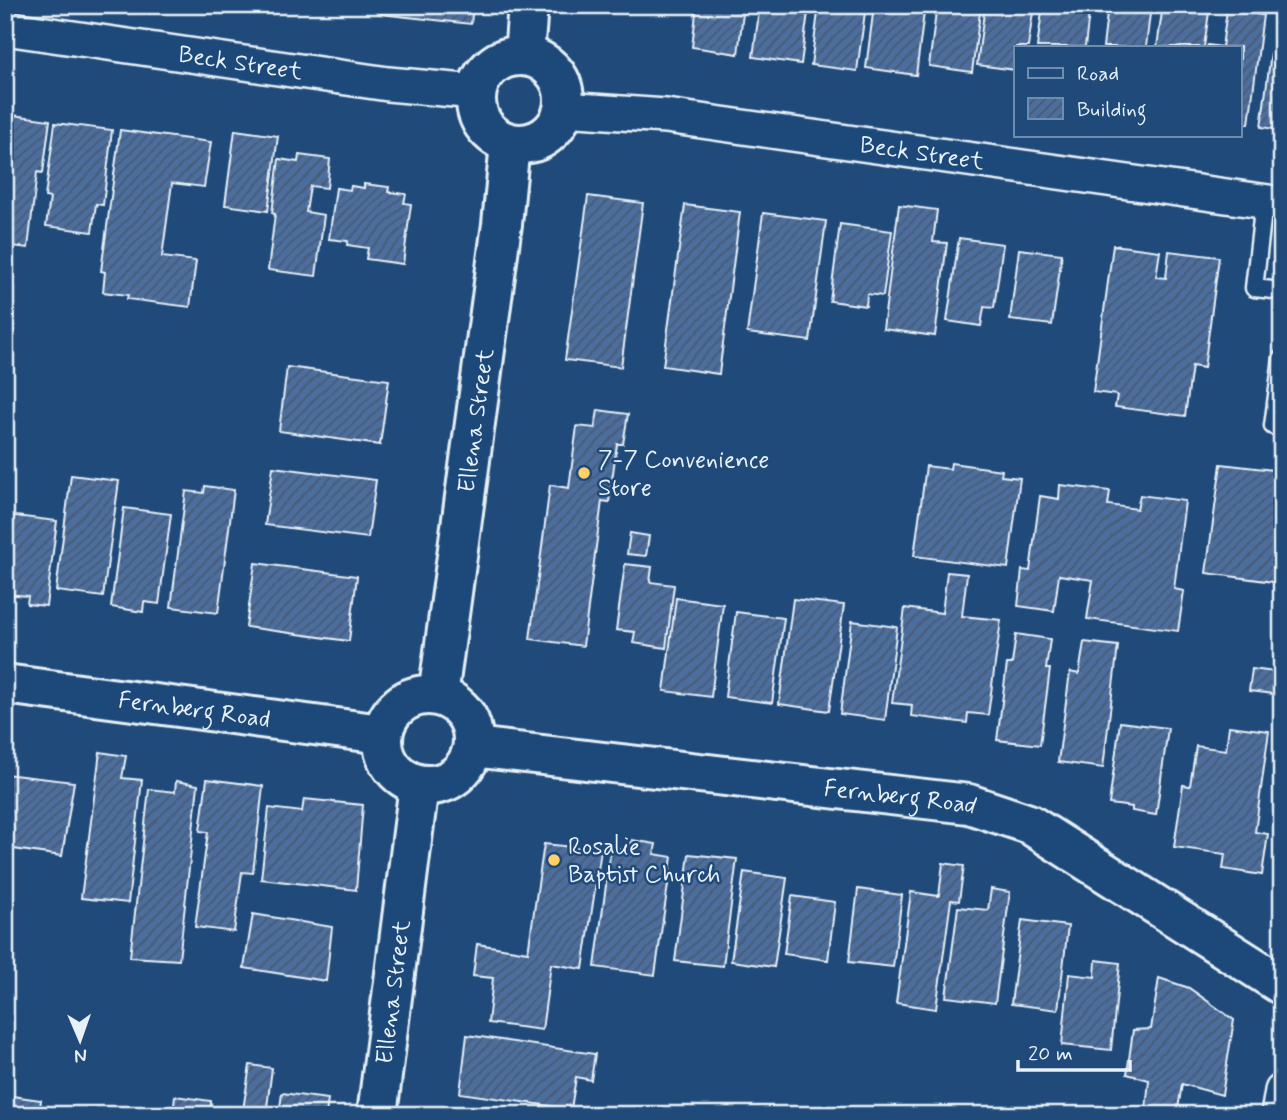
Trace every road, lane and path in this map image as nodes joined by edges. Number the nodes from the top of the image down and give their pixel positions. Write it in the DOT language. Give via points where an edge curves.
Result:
graph roads {
  1 [pos="528,5"];
  2 [pos="5,28"];
  3 [pos="524,56"];
  4 [pos="476,92"];
  5 [pos="563,109"];
  6 [pos="510,144"];
  7 [pos="1273,203"];
  8 [pos="1282,291"];
  9 [pos="1282,358"];
  10 [pos="1273,426"];
  11 [pos="5,684"];
  12 [pos="438,695"];
  13 [pos="382,734"];
  14 [pos="473,747"];
  15 [pos="419,785"];
  16 [pos="1282,985"];
  17 [pos="1282,1091"];
  18 [pos="377,1115"];
  19 [pos="1278,1115"];
  1 -- 3 [label="street"];
  2 -- 4 [label="street, Beck Street" via="387,84"];
  3 -- 4 [label="street" via="510,57 488,69"];
  3 -- 5 [label="street" via="538,60 560,80"];
  4 -- 6 [label="street" via="475,106 486,130"];
  5 -- 6 [label="street" via="559,122 538,141"];
  5 -- 7 [label="street, Beck Street" via="666,116"];
  6 -- 12 [label="street, Ellena Street"];
  7 -- 8 [label="lane" via="1254,288"];
  9 -- 10 [label="lane"];
  11 -- 13 [label="street, Fernberg Road"];
  12 -- 13 [label="street" via="408,699 387,719"];
  12 -- 14 [label="street" via="469,720"];
  13 -- 15 [label="street" via="382,747 395,772"];
  14 -- 15 [label="street" via="460,773 448,781"];
  14 -- 16 [label="street, Fernberg Road" via="969,804 1030,824"];
  15 -- 18 [label="street, Ellena Street"];
  17 -- 19 [label="street"];
}
